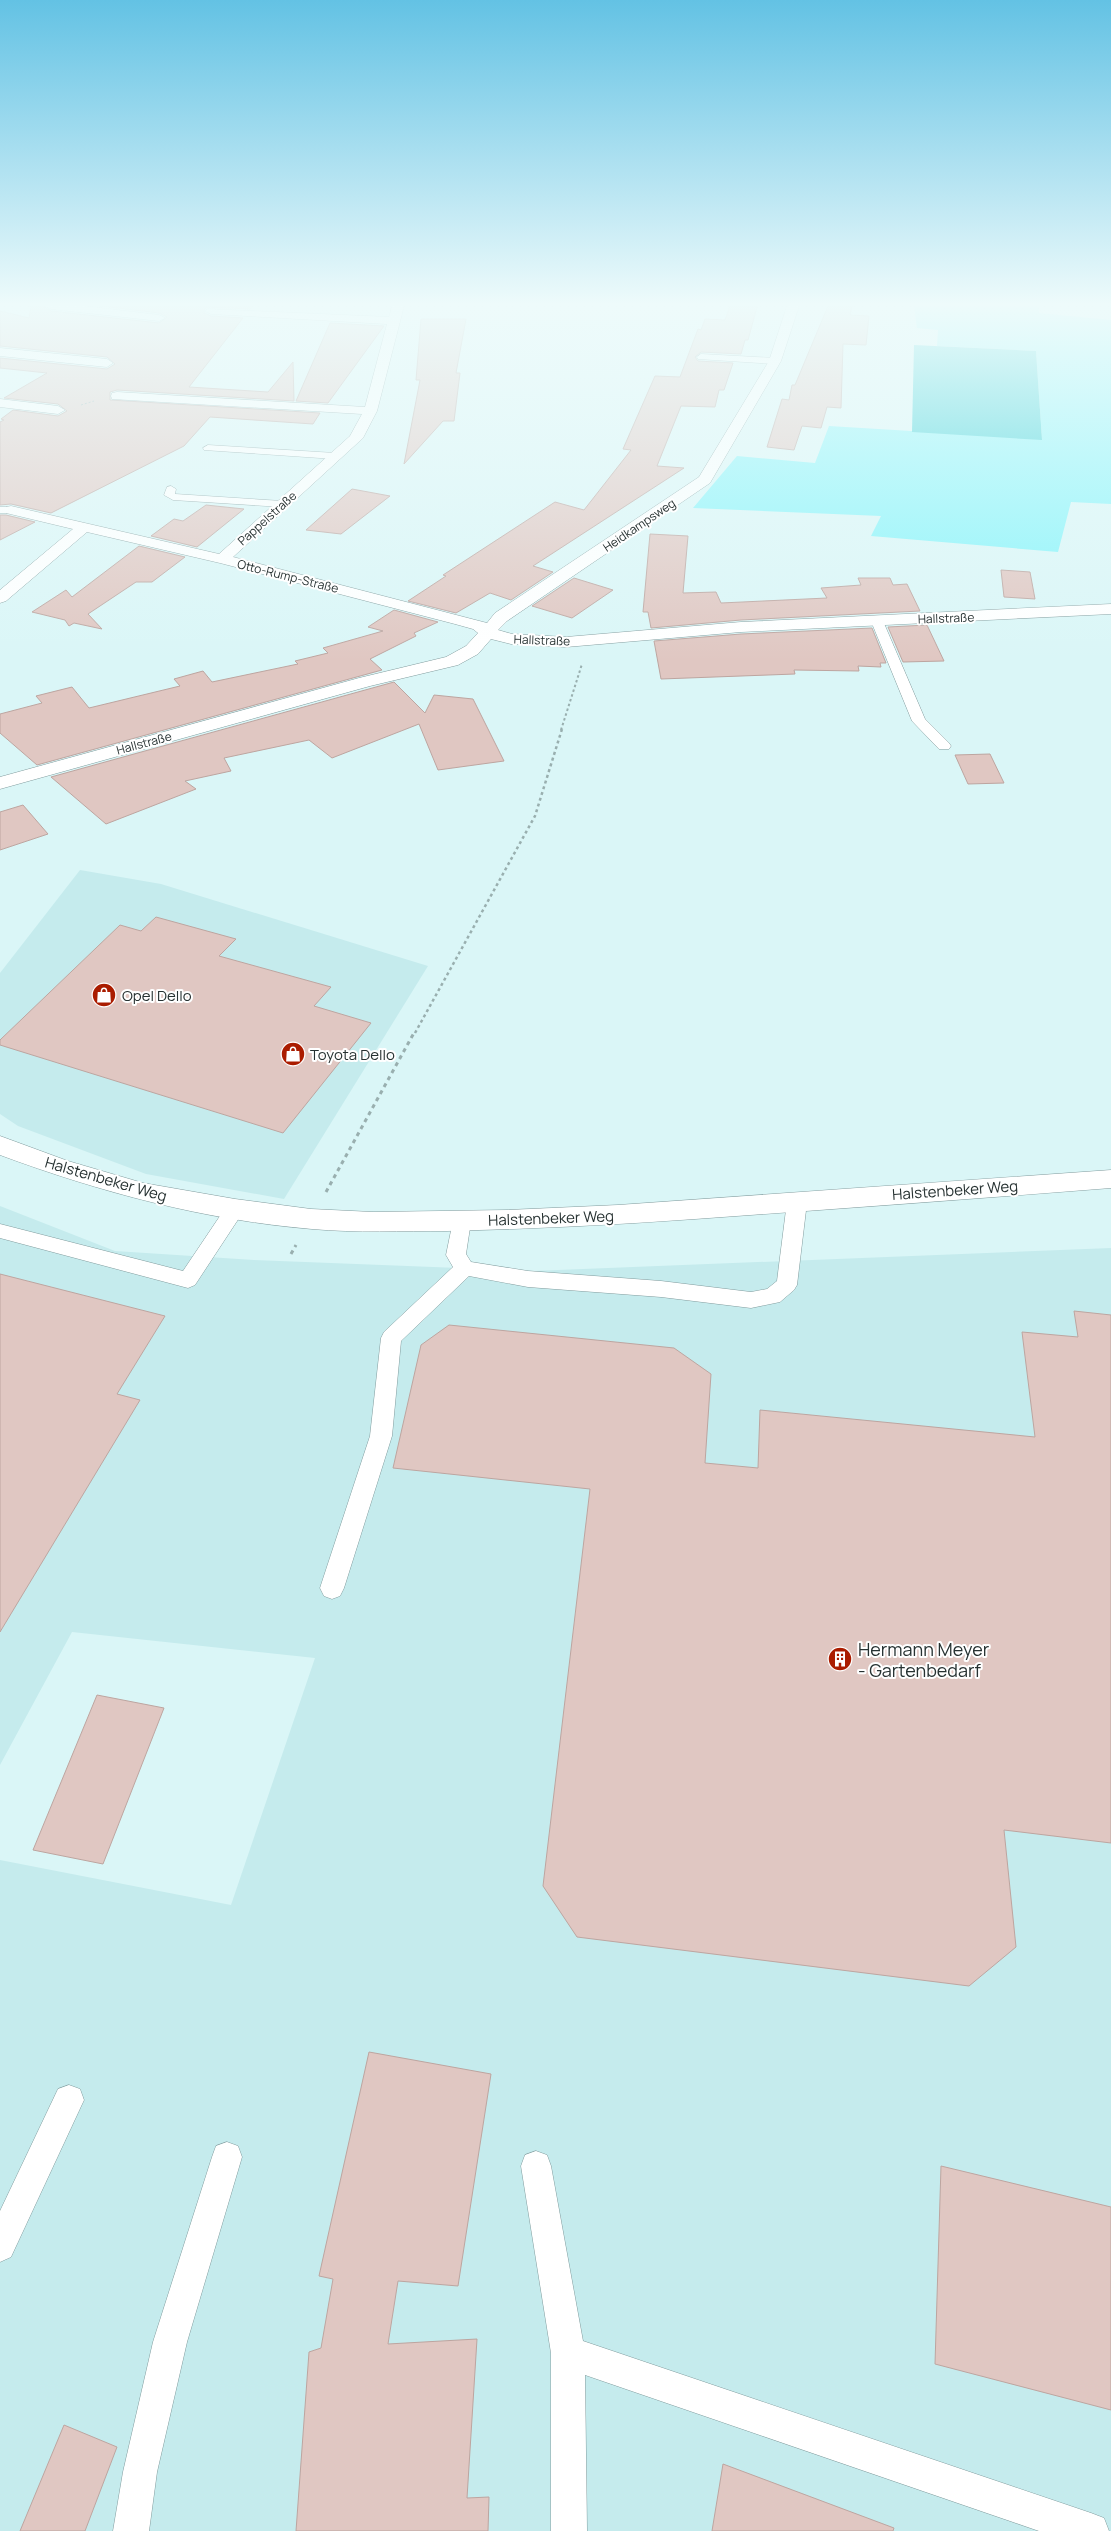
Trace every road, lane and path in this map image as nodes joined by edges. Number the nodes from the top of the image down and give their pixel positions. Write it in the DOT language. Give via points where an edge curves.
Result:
graph roads {
  1 [pos="363,424"];
  2 [pos="738,424"];
  3 [pos="208,448"];
  4 [pos="335,456"];
  5 [pos="171,489"];
  6 [pos="282,504"];
  7 [pos="5,510"];
  8 [pos="84,527"];
  9 [pos="222,559"];
  10 [pos="0,598"];
  11 [pos="1111,609"];
  12 [pos="877,621"];
  13 [pos="489,633"];
  14 [pos="578,641"];
  15 [pos="944,746"];
  16 [pos="0,783"];
  17 [pos="0,1145"];
  18 [pos="1111,1179"];
  19 [pos="798,1202"];
  20 [pos="235,1209"];
  21 [pos="311,1219"];
  22 [pos="461,1221"];
  23 [pos="0,1231"];
  24 [pos="465,1268"];
  25 [pos="332,1588"];
  26 [pos="69,2100"];
  27 [pos="227,2157"];
  28 [pos="536,2166"];
  29 [pos="0,2246"];
  30 [pos="568,2353"];
  31 [pos="131,2531"];
  32 [pos="569,2531"];
  33 [pos="1091,2531"];
  1 -- 4 [label="street, Pappelstraße" via="356,438"];
  2 -- 13 [label="street, Heidkampsweg" via="705,480 500,617"];
  3 -- 4 [label="lane"];
  4 -- 6 [label="street, Pappelstraße"];
  5 -- 6 [label="lane" via="169,495 173,497"];
  6 -- 9 [label="street, Pappelstraße"];
  7 -- 8 [label="street, Otto-Rump-Straße"];
  8 -- 9 [label="street, Otto-Rump-Straße"];
  8 -- 10 [label="street"];
  9 -- 13 [label="street, Otto-Rump-Straße" via="479,625"];
  11 -- 12 [label="street, Hallstraße"];
  12 -- 14 [label="street, Hallstraße" via="659,632"];
  12 -- 15 [label="lane" via="919,721"];
  13 -- 14 [label="street, Hallstraße" via="519,641"];
  13 -- 16 [label="street, Hallstraße" via="472,650 452,661"];
  14 -- 21 [label="path" via="582,664 535,816"];
  17 -- 20 [label="street, Halstenbeker Weg" via="142,1192"];
  18 -- 19 [label="street, Halstenbeker Weg"];
  19 -- 22 [label="street, Halstenbeker Weg" via="618,1215"];
  19 -- 24 [label="lane" via="787,1285 773,1296 751,1300 528,1278"];
  20 -- 21 [label="street, Halstenbeker Weg"];
  20 -- 23 [label="lane" via="188,1280"];
  21 -- 22 [label="street, Halstenbeker Weg"];
  22 -- 24 [label="lane" via="456,1255"];
  24 -- 25 [label="lane" via="391,1338 381,1436"];
  26 -- 29 [label="lane"];
  27 -- 31 [label="lane" via="170,2342 140,2472"];
  28 -- 30 [label="lane"];
  30 -- 32 [label="lane"];
  30 -- 33 [label="lane"];
}
